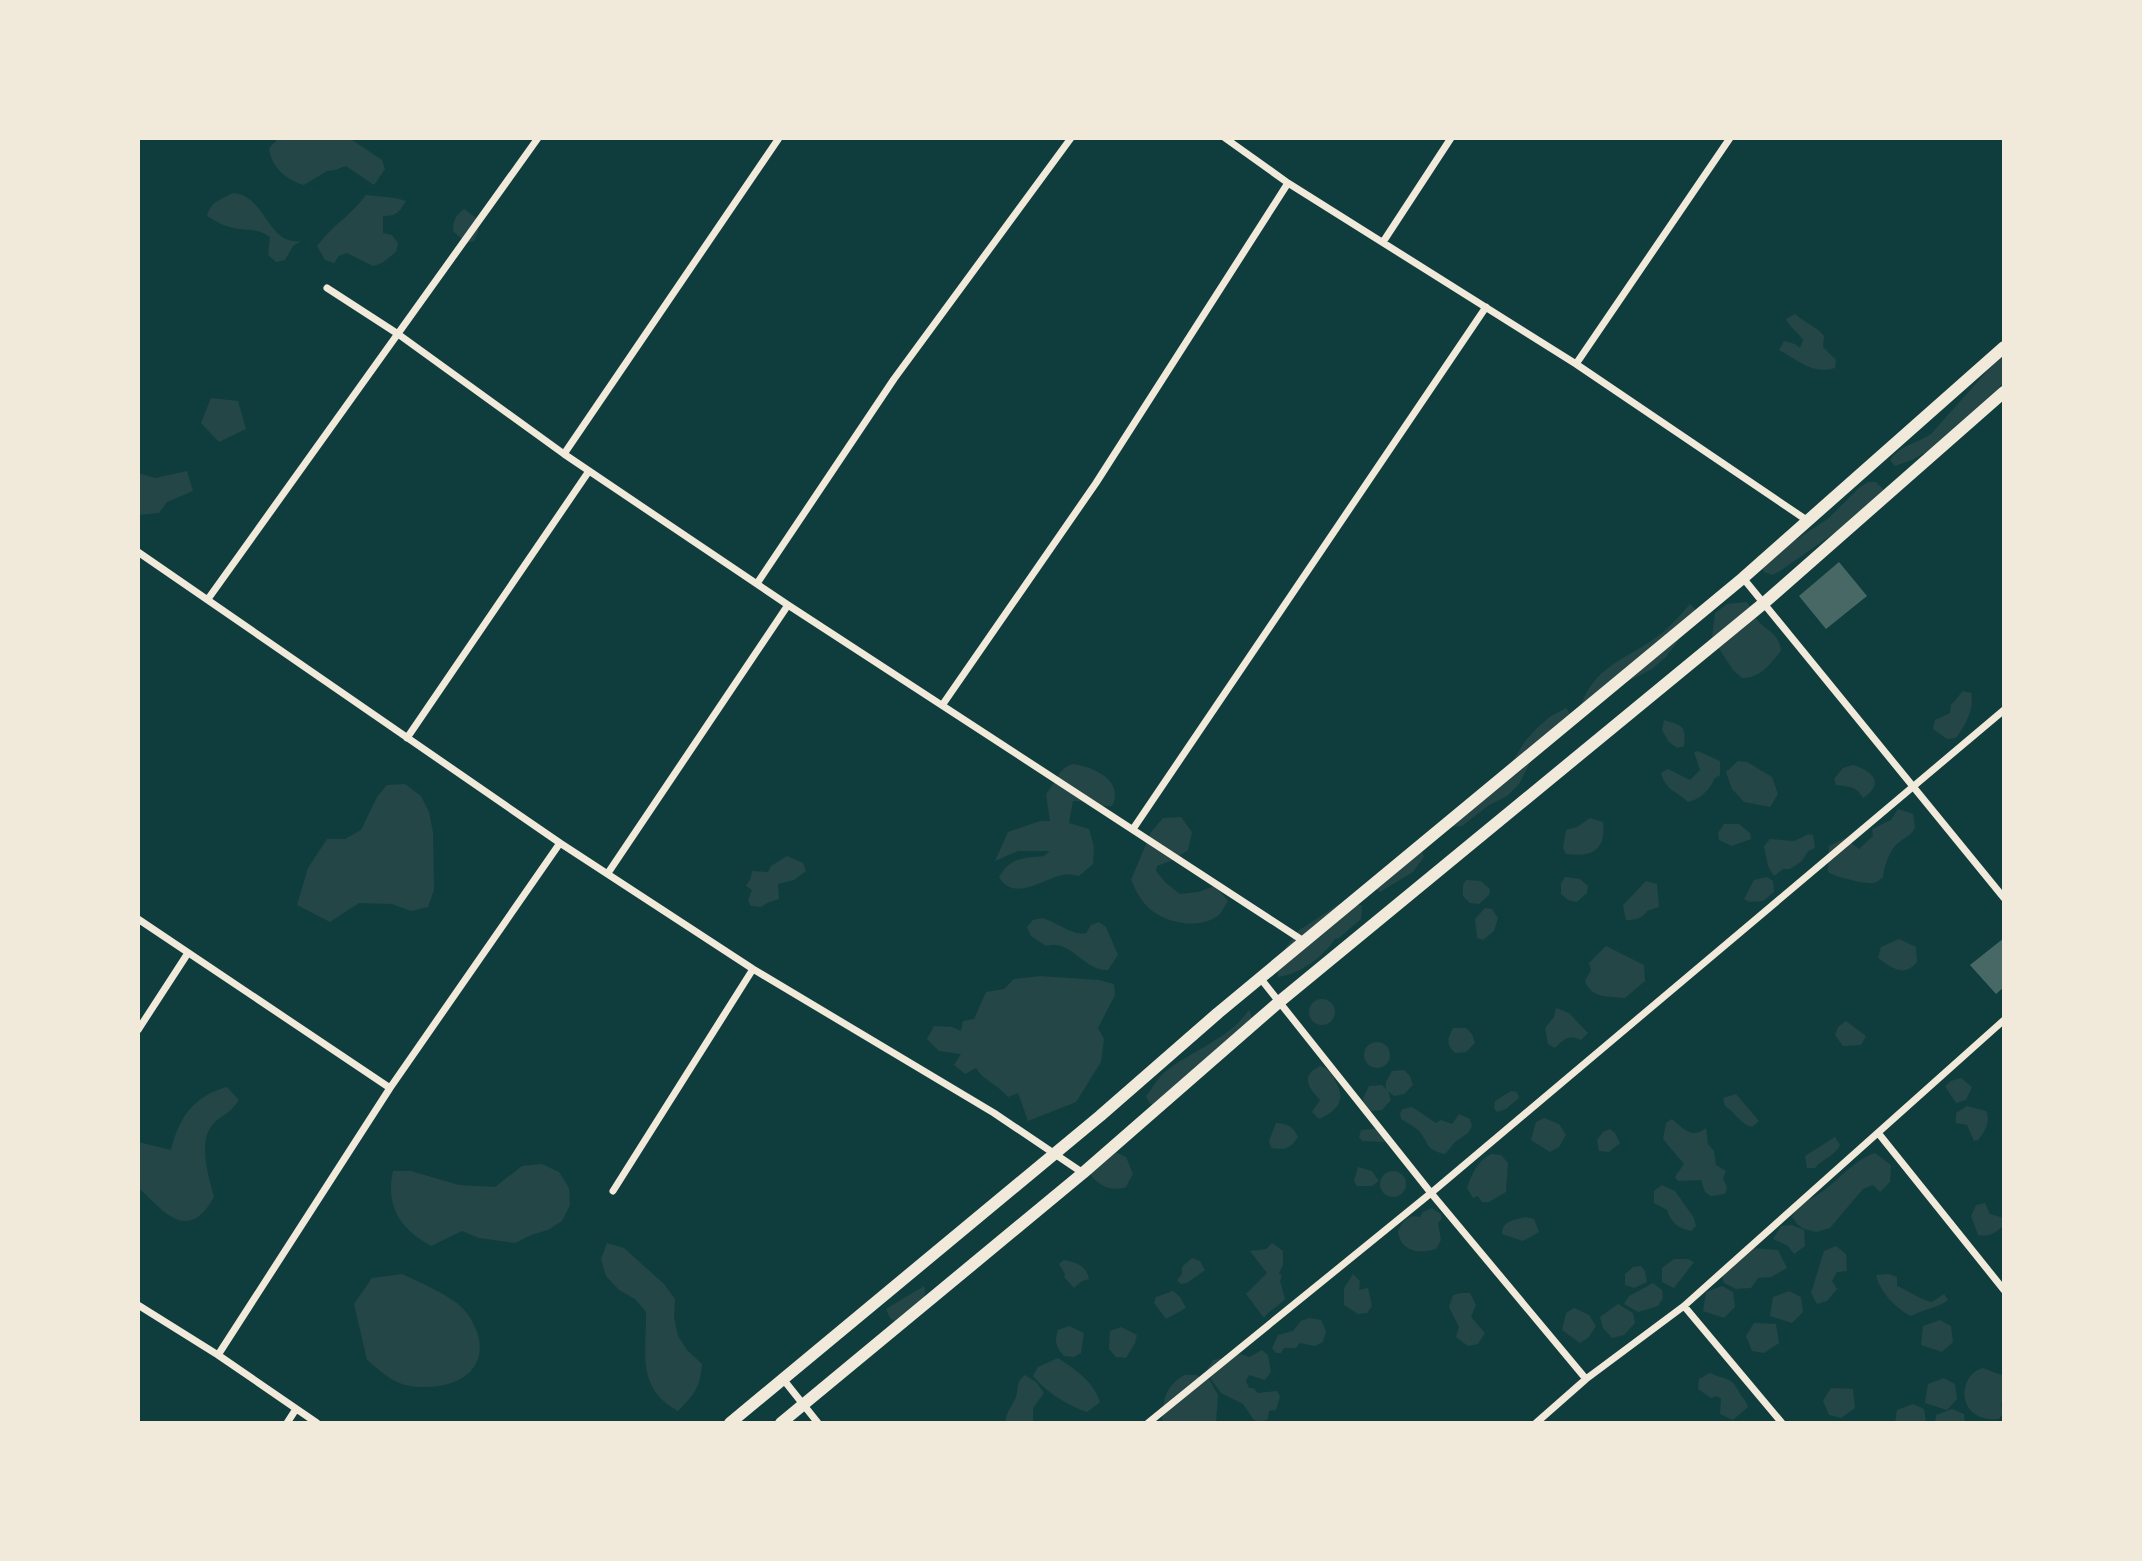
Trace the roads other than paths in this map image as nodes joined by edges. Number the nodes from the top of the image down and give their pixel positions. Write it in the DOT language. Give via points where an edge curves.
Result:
graph roads {
  1 [pos="538,138"];
  2 [pos="779,138"];
  3 [pos="1071,138"];
  4 [pos="1225,138"];
  5 [pos="1451,138"];
  6 [pos="1730,138"];
  7 [pos="1288,183"];
  8 [pos="1383,242"];
  9 [pos="327,288"];
  10 [pos="1486,307"];
  11 [pos="398,334"];
  12 [pos="2004,347"];
  13 [pos="1576,364"];
  14 [pos="2004,392"];
  15 [pos="564,454"];
  16 [pos="589,471"];
  17 [pos="1808,521"];
  18 [pos="138,552"];
  19 [pos="1743,578"];
  20 [pos="758,582"];
  21 [pos="208,599"];
  22 [pos="1764,603"];
  23 [pos="788,605"];
  24 [pos="943,704"];
  25 [pos="2004,710"];
  26 [pos="407,738"];
  27 [pos="1914,786"];
  28 [pos="1133,829"];
  29 [pos="560,843"];
  30 [pos="608,873"];
  31 [pos="2004,898"];
  32 [pos="138,919"];
  33 [pos="1305,942"];
  34 [pos="188,953"];
  35 [pos="753,968"];
  36 [pos="1261,979"];
  37 [pos="1279,1002"];
  38 [pos="2004,1020"];
  39 [pos="138,1030"];
  40 [pos="390,1088"];
  41 [pos="1879,1134"];
  42 [pos="1053,1153"];
  43 [pos="1083,1173"];
  44 [pos="613,1191"];
  45 [pos="1431,1193"];
  46 [pos="2004,1290"];
  47 [pos="138,1305"];
  48 [pos="1684,1306"];
  49 [pos="218,1355"];
  50 [pos="783,1379"];
  51 [pos="1586,1379"];
  52 [pos="803,1404"];
  53 [pos="296,1409"];
  54 [pos="287,1423"];
  55 [pos="317,1423"];
  56 [pos="730,1423"];
  57 [pos="781,1423"];
  58 [pos="818,1423"];
  59 [pos="1148,1423"];
  60 [pos="1536,1423"];
  61 [pos="1782,1423"];
  1 -- 11 [label="street"];
  2 -- 15 [label="street"];
  3 -- 20 [label="street" via="894,379"];
  4 -- 7 [label="street"];
  5 -- 8 [label="street"];
  6 -- 13 [label="street"];
  7 -- 8 [label="street"];
  7 -- 24 [label="street" via="1096,483"];
  8 -- 10 [label="street"];
  9 -- 11 [label="street"];
  10 -- 13 [label="street"];
  10 -- 28 [label="street"];
  11 -- 15 [label="street"];
  11 -- 21 [label="street"];
  12 -- 17 [label="street"];
  13 -- 17 [label="street"];
  14 -- 22 [label="street"];
  15 -- 16 [label="street"];
  16 -- 20 [label="street"];
  16 -- 26 [label="street"];
  17 -- 19 [label="street"];
  18 -- 21 [label="street"];
  19 -- 22 [label="street"];
  19 -- 33 [label="street"];
  20 -- 23 [label="street"];
  21 -- 26 [label="street"];
  22 -- 27 [label="street"];
  22 -- 37 [label="street"];
  23 -- 24 [label="street"];
  23 -- 30 [label="street"];
  24 -- 28 [label="street"];
  25 -- 27 [label="street"];
  26 -- 29 [label="street"];
  27 -- 31 [label="street"];
  27 -- 45 [label="street"];
  28 -- 33 [label="street"];
  29 -- 30 [label="street"];
  29 -- 40 [label="street"];
  30 -- 35 [label="street"];
  32 -- 34 [label="street"];
  33 -- 36 [label="street"];
  34 -- 39 [label="street"];
  34 -- 40 [label="street"];
  35 -- 42 [label="street"];
  35 -- 44 [label="street"];
  36 -- 37 [label="street"];
  36 -- 42 [label="street"];
  37 -- 43 [label="street"];
  37 -- 45 [label="street"];
  38 -- 41 [label="street"];
  40 -- 49 [label="street"];
  41 -- 46 [label="street"];
  41 -- 48 [label="street"];
  42 -- 43 [label="street"];
  42 -- 50 [label="street"];
  43 -- 52 [label="street"];
  45 -- 51 [label="street"];
  45 -- 59 [label="street"];
  47 -- 49 [label="street"];
  48 -- 51 [label="street"];
  48 -- 61 [label="street"];
  49 -- 53 [label="street"];
  50 -- 52 [label="street"];
  50 -- 56 [label="street"];
  51 -- 60 [label="street"];
  52 -- 57 [label="street"];
  52 -- 58 [label="street"];
  53 -- 54 [label="street"];
  53 -- 55 [label="street"];
}
